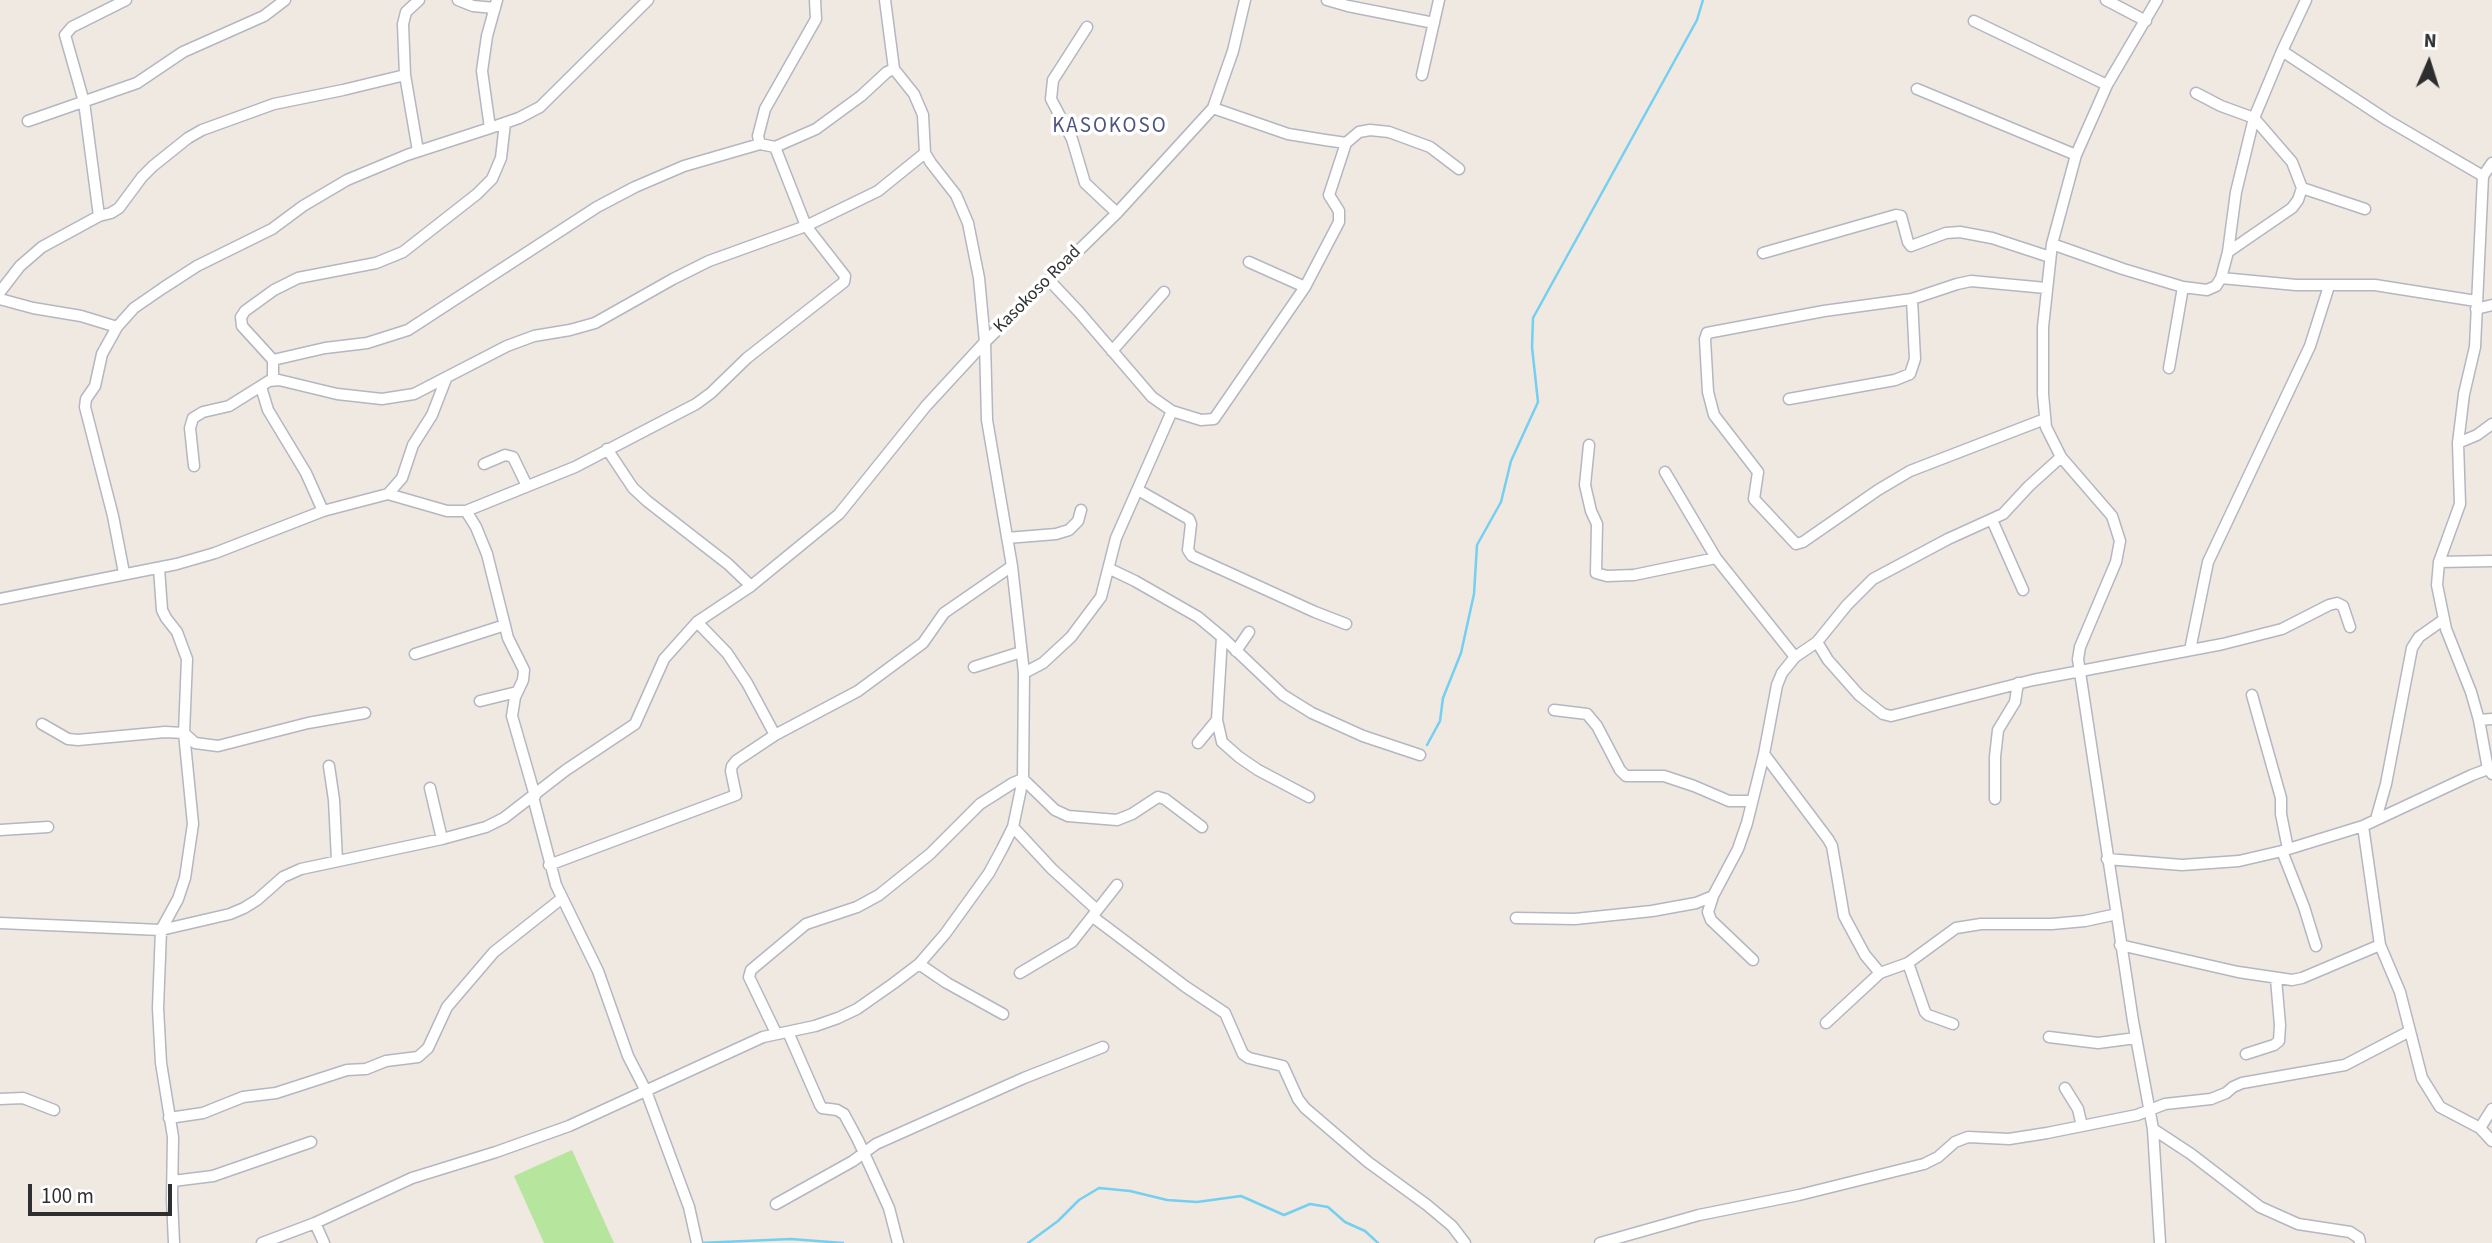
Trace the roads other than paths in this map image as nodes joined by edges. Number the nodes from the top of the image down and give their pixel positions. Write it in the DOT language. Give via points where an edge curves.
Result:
graph roads {
  1 [pos="126,0"];
  2 [pos="285,0"];
  3 [pos="419,0"];
  4 [pos="458,0"];
  5 [pos="648,0"];
  6 [pos="815,0"];
  7 [pos="885,0"];
  8 [pos="1245,0"];
  9 [pos="1327,0"];
  10 [pos="1439,0"];
  11 [pos="2106,0"];
  12 [pos="2157,0"];
  13 [pos="2306,0"];
  14 [pos="496,4"];
  15 [pos="1974,21"];
  16 [pos="2146,21"];
  17 [pos="1434,23"];
  18 [pos="1087,27"];
  19 [pos="2282,51"];
  20 [pos="894,69"];
  21 [pos="405,75"];
  22 [pos="1422,75"];
  23 [pos="2107,85"];
  24 [pos="1917,89"];
  25 [pos="2196,93"];
  26 [pos="84,102"];
  27 [pos="1213,108"];
  28 [pos="2254,118"];
  29 [pos="28,121"];
  30 [pos="505,123"];
  31 [pos="490,128"];
  32 [pos="1346,143"];
  33 [pos="760,144"];
  34 [pos="775,147"];
  35 [pos="418,152"];
  36 [pos="926,153"];
  37 [pos="2076,155"];
  38 [pos="2492,163"];
  39 [pos="1459,169"];
  40 [pos="2483,176"];
  41 [pos="2302,188"];
  42 [pos="2365,209"];
  43 [pos="1116,213"];
  44 [pos="99,216"];
  45 [pos="806,226"];
  46 [pos="2052,244"];
  47 [pos="2228,252"];
  48 [pos="1763,253"];
  49 [pos="2050,257"];
  50 [pos="1250,262"];
  51 [pos="2221,278"];
  52 [pos="1049,280"];
  53 [pos="2329,286"];
  54 [pos="1305,287"];
  55 [pos="2183,287"];
  56 [pos="2046,288"];
  57 [pos="0,292"];
  58 [pos="1164,292"];
  59 [pos="0,299"];
  60 [pos="1912,299"];
  61 [pos="2476,305"];
  62 [pos="2492,305"];
  63 [pos="117,327"];
  64 [pos="985,342"];
  65 [pos="1112,351"];
  66 [pos="273,360"];
  67 [pos="2169,368"];
  68 [pos="446,379"];
  69 [pos="273,380"];
  70 [pos="261,387"];
  71 [pos="1789,399"];
  72 [pos="1172,411"];
  73 [pos="2045,419"];
  74 [pos="2492,424"];
  75 [pos="2458,443"];
  76 [pos="1589,444"];
  77 [pos="607,449"];
  78 [pos="2061,457"];
  79 [pos="484,464"];
  80 [pos="194,466"];
  81 [pos="1665,472"];
  82 [pos="527,486"];
  83 [pos="1138,490"];
  84 [pos="388,494"];
  85 [pos="1081,510"];
  86 [pos="323,511"];
  87 [pos="467,512"];
  88 [pos="1992,520"];
  89 [pos="1007,538"];
  90 [pos="1716,558"];
  91 [pos="2492,561"];
  92 [pos="2439,562"];
  93 [pos="1012,566"];
  94 [pos="159,568"];
  95 [pos="1110,569"];
  96 [pos="124,573"];
  97 [pos="751,586"];
  98 [pos="2023,590"];
  99 [pos="0,599"];
  100 [pos="2443,620"];
  101 [pos="697,622"];
  102 [pos="1346,624"];
  103 [pos="505,625"];
  104 [pos="2350,627"];
  105 [pos="1249,632"];
  106 [pos="1222,637"];
  107 [pos="1817,642"];
  108 [pos="2190,650"];
  109 [pos="1236,651"];
  110 [pos="1021,652"];
  111 [pos="415,654"];
  112 [pos="1795,657"];
  113 [pos="974,667"];
  114 [pos="2079,670"];
  115 [pos="1024,673"];
  116 [pos="2018,684"];
  117 [pos="517,692"];
  118 [pos="2252,695"];
  119 [pos="480,701"];
  120 [pos="1554,710"];
  121 [pos="365,713"];
  122 [pos="2492,719"];
  123 [pos="1217,720"];
  124 [pos="2479,720"];
  125 [pos="43,724"];
  126 [pos="184,733"];
  127 [pos="775,735"];
  128 [pos="1198,743"];
  129 [pos="1764,754"];
  130 [pos="1420,755"];
  131 [pos="329,766"];
  132 [pos="2490,771"];
  133 [pos="1023,779"];
  134 [pos="430,788"];
  135 [pos="534,797"];
  136 [pos="1309,797"];
  137 [pos="1995,799"];
  138 [pos="1751,802"];
  139 [pos="2376,819"];
  140 [pos="2363,826"];
  141 [pos="48,827"];
  142 [pos="1013,827"];
  143 [pos="1202,827"];
  144 [pos="0,830"];
  145 [pos="442,839"];
  146 [pos="2285,850"];
  147 [pos="2107,859"];
  148 [pos="337,860"];
  149 [pos="550,865"];
  150 [pos="1118,885"];
  151 [pos="1713,896"];
  152 [pos="561,899"];
  153 [pos="1095,913"];
  154 [pos="2117,914"];
  155 [pos="1516,918"];
  156 [pos="0,923"];
  157 [pos="161,930"];
  158 [pos="2120,945"];
  159 [pos="2380,945"];
  160 [pos="2316,946"];
  161 [pos="1754,960"];
  162 [pos="1908,963"];
  163 [pos="919,964"];
  164 [pos="1880,972"];
  165 [pos="1020,973"];
  166 [pos="2276,979"];
  167 [pos="1003,1014"];
  168 [pos="1826,1023"];
  169 [pos="1952,1024"];
  170 [pos="2410,1031"];
  171 [pos="788,1032"];
  172 [pos="776,1033"];
  173 [pos="2049,1037"];
  174 [pos="2136,1038"];
  175 [pos="1103,1047"];
  176 [pos="2246,1054"];
  177 [pos="2066,1088"];
  178 [pos="646,1091"];
  179 [pos="0,1099"];
  180 [pos="2492,1109"];
  181 [pos="54,1110"];
  182 [pos="2149,1110"];
  183 [pos="169,1118"];
  184 [pos="2082,1126"];
  185 [pos="2480,1128"];
  186 [pos="2153,1129"];
  187 [pos="2492,1141"];
  188 [pos="311,1142"];
  189 [pos="863,1153"];
  190 [pos="173,1181"];
  191 [pos="776,1205"];
  192 [pos="315,1223"];
  193 [pos="174,1243"];
  194 [pos="261,1243"];
  195 [pos="324,1243"];
  196 [pos="697,1243"];
  197 [pos="898,1243"];
  198 [pos="1465,1243"];
  199 [pos="1600,1243"];
  200 [pos="2160,1243"];
  201 [pos="2360,1243"];
  1 -- 26 [label="street" via="65,34"];
  2 -- 26 [label="street" via="264,16 183,52 137,83"];
  3 -- 21 [label="street" via="404,17"];
  4 -- 14 [label="street" via="473,6"];
  5 -- 30 [label="street" via="540,107"];
  6 -- 33 [label="street" via="816,19 765,109"];
  7 -- 20 [label="street"];
  8 -- 27 [label="street, Kasokoso Road"];
  9 -- 17 [label="street"];
  10 -- 17 [label="street"];
  11 -- 16 [label="street"];
  12 -- 16 [label="street"];
  13 -- 19 [label="street"];
  14 -- 31 [label="street" via="482,71"];
  15 -- 23 [label="street"];
  16 -- 23 [label="street"];
  17 -- 22 [label="street"];
  18 -- 43 [label="street" via="1053,80 1051,99 1072,139 1085,183"];
  19 -- 28 [label="street"];
  19 -- 40 [label="street"];
  20 -- 34 [label="street" via="827,123"];
  20 -- 36 [label="street" via="914,94 923,115"];
  21 -- 35 [label="street"];
  21 -- 44 [label="street" via="274,104 202,130 153,166 119,208"];
  23 -- 37 [label="street"];
  24 -- 37 [label="street"];
  25 -- 28 [label="street"];
  26 -- 29 [label="street"];
  26 -- 44 [label="street"];
  27 -- 32 [label="street" via="1287,134"];
  27 -- 43 [label="street, Kasokoso Road"];
  28 -- 41 [label="street" via="2292,162"];
  28 -- 47 [label="street" via="2236,192"];
  30 -- 31 [label="street"];
  30 -- 66 [label="street" via="501,158 492,179 403,252 376,263 298,278 245,311 242,326"];
  31 -- 35 [label="street"];
  32 -- 39 [label="street" via="1359,132 1389,132 1430,147"];
  32 -- 54 [label="street" via="1329,195 1340,219"];
  33 -- 34 [label="street"];
  33 -- 66 [label="street" via="684,166 616,197 408,330 367,343"];
  34 -- 45 [label="street"];
  35 -- 63 [label="street" via="347,180 272,229 197,266 134,309"];
  36 -- 45 [label="street" via="878,191"];
  36 -- 64 [label="street" via="956,195 968,223"];
  37 -- 46 [label="street"];
  38 -- 40 [label="street"];
  40 -- 61 [label="street"];
  41 -- 42 [label="street"];
  41 -- 47 [label="street" via="2292,208"];
  43 -- 52 [label="street, Kasokoso Road"];
  44 -- 57 [label="street" via="42,247"];
  45 -- 68 [label="street" via="709,261 595,323 524,338"];
  45 -- 77 [label="street" via="845,276 844,282 696,404"];
  46 -- 49 [label="street"];
  46 -- 55 [label="street"];
  47 -- 51 [label="street"];
  48 -- 49 [label="street" via="1899,215 1911,246 1960,232"];
  49 -- 56 [label="street"];
  50 -- 54 [label="street"];
  51 -- 53 [label="street"];
  51 -- 55 [label="street" via="2212,289"];
  52 -- 64 [label="street, Kasokoso Road"];
  52 -- 65 [label="street"];
  53 -- 61 [label="street" via="2375,285"];
  53 -- 108 [label="street" via="2318,326 2286,400 2215,542 2203,576"];
  54 -- 72 [label="street" via="1216,418 1201,420"];
  55 -- 67 [label="street"];
  56 -- 60 [label="street" via="1971,281"];
  56 -- 73 [label="street"];
  58 -- 65 [label="street"];
  59 -- 63 [label="street"];
  60 -- 71 [label="street" via="1915,359 1910,374"];
  60 -- 73 [label="street" via="1824,311 1705,336 1714,415 1758,472 1754,499 1793,543 1803,542 1910,471"];
  61 -- 62 [label="street"];
  61 -- 75 [label="street" via="2474,355"];
  63 -- 96 [label="street" via="102,354 85,407"];
  64 -- 89 [label="street, Kasokoso Road" via="987,420"];
  64 -- 97 [label="street" via="926,406 839,514"];
  65 -- 72 [label="street" via="1152,397"];
  66 -- 69 [label="street"];
  68 -- 69 [label="street" via="414,394 383,399"];
  68 -- 84 [label="street" via="402,478"];
  69 -- 70 [label="street"];
  70 -- 80 [label="street" via="224,409 193,418"];
  70 -- 86 [label="street" via="268,410 306,472"];
  72 -- 83 [label="street"];
  73 -- 78 [label="street"];
  74 -- 75 [label="street"];
  75 -- 92 [label="street" via="2460,504"];
  76 -- 90 [label="street" via="1585,485 1597,524 1596,573 1634,575"];
  77 -- 82 [label="street"];
  77 -- 97 [label="street" via="647,502"];
  78 -- 88 [label="street" via="2009,510"];
  78 -- 114 [label="street" via="2112,516 2120,541 2116,562 2080,647"];
  79 -- 82 [label="street" via="505,455 513,457"];
  81 -- 90 [label="street"];
  82 -- 87 [label="street"];
  83 -- 95 [label="street" via="1116,538"];
  83 -- 102 [label="street" via="1189,519 1188,550 1192,556"];
  84 -- 86 [label="street"];
  84 -- 87 [label="street"];
  85 -- 89 [label="street" via="1069,530"];
  86 -- 94 [label="street" via="215,553"];
  87 -- 103 [label="street" via="486,554"];
  88 -- 98 [label="street"];
  88 -- 107 [label="street" via="1873,579"];
  89 -- 93 [label="street, Kasokoso Road"];
  90 -- 112 [label="street"];
  91 -- 92 [label="street"];
  92 -- 100 [label="street" via="2437,585"];
  93 -- 110 [label="street, Kasokoso Road"];
  93 -- 127 [label="street" via="944,613 923,643 877,677"];
  94 -- 96 [label="street"];
  94 -- 126 [label="street" via="162,610 187,659"];
  95 -- 106 [label="street" via="1198,617"];
  95 -- 115 [label="street" via="1101,597 1086,619 1043,663"];
  96 -- 99 [label="street"];
  97 -- 101 [label="street"];
  100 -- 124 [label="street"];
  100 -- 139 [label="street" via="2412,648"];
  101 -- 127 [label="street" via="727,653"];
  101 -- 135 [label="street" via="664,659 635,724"];
  103 -- 111 [label="street"];
  103 -- 117 [label="street" via="524,670"];
  104 -- 108 [label="street" via="2343,606 2337,603 2282,629"];
  105 -- 109 [label="street"];
  106 -- 109 [label="street"];
  106 -- 123 [label="street"];
  107 -- 112 [label="street"];
  107 -- 116 [label="street" via="1844,680 1887,716"];
  108 -- 114 [label="street"];
  109 -- 130 [label="street" via="1283,695 1312,713"];
  110 -- 113 [label="street"];
  110 -- 115 [label="street, Kasokoso Road"];
  112 -- 129 [label="street" via="1777,685"];
  114 -- 116 [label="street"];
  114 -- 147 [label="street"];
  115 -- 133 [label="street, Kasokoso Road"];
  116 -- 137 [label="street" via="2015,702 1998,730"];
  117 -- 119 [label="street"];
  117 -- 135 [label="street" via="513,723"];
  118 -- 146 [label="street" via="2281,798"];
  120 -- 138 [label="street" via="1587,714 1626,776 1664,776 1729,801"];
  121 -- 126 [label="street" via="218,746 195,743"];
  122 -- 124 [label="street"];
  123 -- 128 [label="street"];
  123 -- 136 [label="street" via="1222,742 1239,757"];
  124 -- 132 [label="street"];
  125 -- 126 [label="street" via="78,740"];
  126 -- 157 [label="street" via="193,805 192,841 178,899"];
  127 -- 149 [label="street" via="732,766 736,795"];
  129 -- 138 [label="street"];
  129 -- 164 [label="street" via="1828,839 1844,916"];
  131 -- 148 [label="street"];
  132 -- 139 [label="street"];
  133 -- 142 [label="street, Kasokoso Road"];
  133 -- 143 [label="street" via="1061,814 1117,820 1158,797"];
  133 -- 172 [label="street" via="980,804 930,854 879,895 806,924 751,970 749,977"];
  134 -- 145 [label="street"];
  135 -- 145 [label="street" via="486,827"];
  135 -- 149 [label="street"];
  138 -- 151 [label="street" via="1738,849"];
  139 -- 140 [label="street"];
  140 -- 146 [label="street"];
  140 -- 159 [label="street"];
  141 -- 144 [label="street"];
  142 -- 153 [label="street"];
  142 -- 163 [label="street, Kasokoso Road" via="989,873"];
  145 -- 148 [label="street"];
  146 -- 147 [label="street" via="2194,866"];
  146 -- 160 [label="street"];
  147 -- 154 [label="street"];
  148 -- 157 [label="street" via="284,877 257,900 230,914"];
  149 -- 152 [label="street"];
  150 -- 153 [label="street"];
  151 -- 155 [label="street" via="1653,911 1575,919"];
  151 -- 161 [label="street" via="1709,916"];
  152 -- 178 [label="street" via="583,937"];
  152 -- 183 [label="street" via="494,953 447,1007 428,1048 418,1057 386,1060 276,1093 243,1097 203,1114"];
  153 -- 165 [label="street" via="1072,942"];
  153 -- 198 [label="street" via="1185,987 1225,1013 1243,1054 1283,1066 1305,1108 1452,1226"];
  154 -- 158 [label="street"];
  154 -- 162 [label="street" via="2052,924 1956,928"];
  156 -- 157 [label="street"];
  157 -- 183 [label="street" via="158,1009"];
  158 -- 166 [label="street"];
  158 -- 174 [label="street"];
  159 -- 166 [label="street" via="2302,978"];
  159 -- 170 [label="street"];
  162 -- 164 [label="street"];
  162 -- 169 [label="street" via="1925,1012"];
  163 -- 167 [label="street"];
  163 -- 171 [label="street, Kasokoso Road" via="857,1009"];
  164 -- 168 [label="street"];
  166 -- 176 [label="street" via="2279,1041"];
  170 -- 182 [label="street" via="2350,1064 2242,1083 2220,1097"];
  170 -- 185 [label="street" via="2432,1098"];
  171 -- 172 [label="street, Kasokoso Road"];
  171 -- 189 [label="street" via="820,1105 844,1114"];
  172 -- 178 [label="street, Kasokoso Road"];
  173 -- 174 [label="street" via="2098,1042"];
  174 -- 182 [label="street"];
  175 -- 189 [label="street" via="1024,1078"];
  177 -- 184 [label="street"];
  178 -- 192 [label="street, Kasokoso Road" via="548,1134 412,1178"];
  178 -- 196 [label="street" via="689,1207"];
  179 -- 181 [label="street" via="23,1098"];
  180 -- 185 [label="street"];
  182 -- 184 [label="street"];
  182 -- 186 [label="street"];
  183 -- 190 [label="street"];
  184 -- 199 [label="street" via="2009,1139 1968,1137 1924,1164 1699,1215"];
  185 -- 187 [label="street"];
  186 -- 200 [label="street"];
  186 -- 201 [label="street" via="2260,1207 2298,1224 2350,1232"];
  188 -- 190 [label="street" via="213,1176"];
  189 -- 191 [label="street"];
  189 -- 197 [label="street" via="889,1208"];
  190 -- 193 [label="street"];
  192 -- 194 [label="street, Kasokoso Road"];
  192 -- 195 [label="street"];
}
